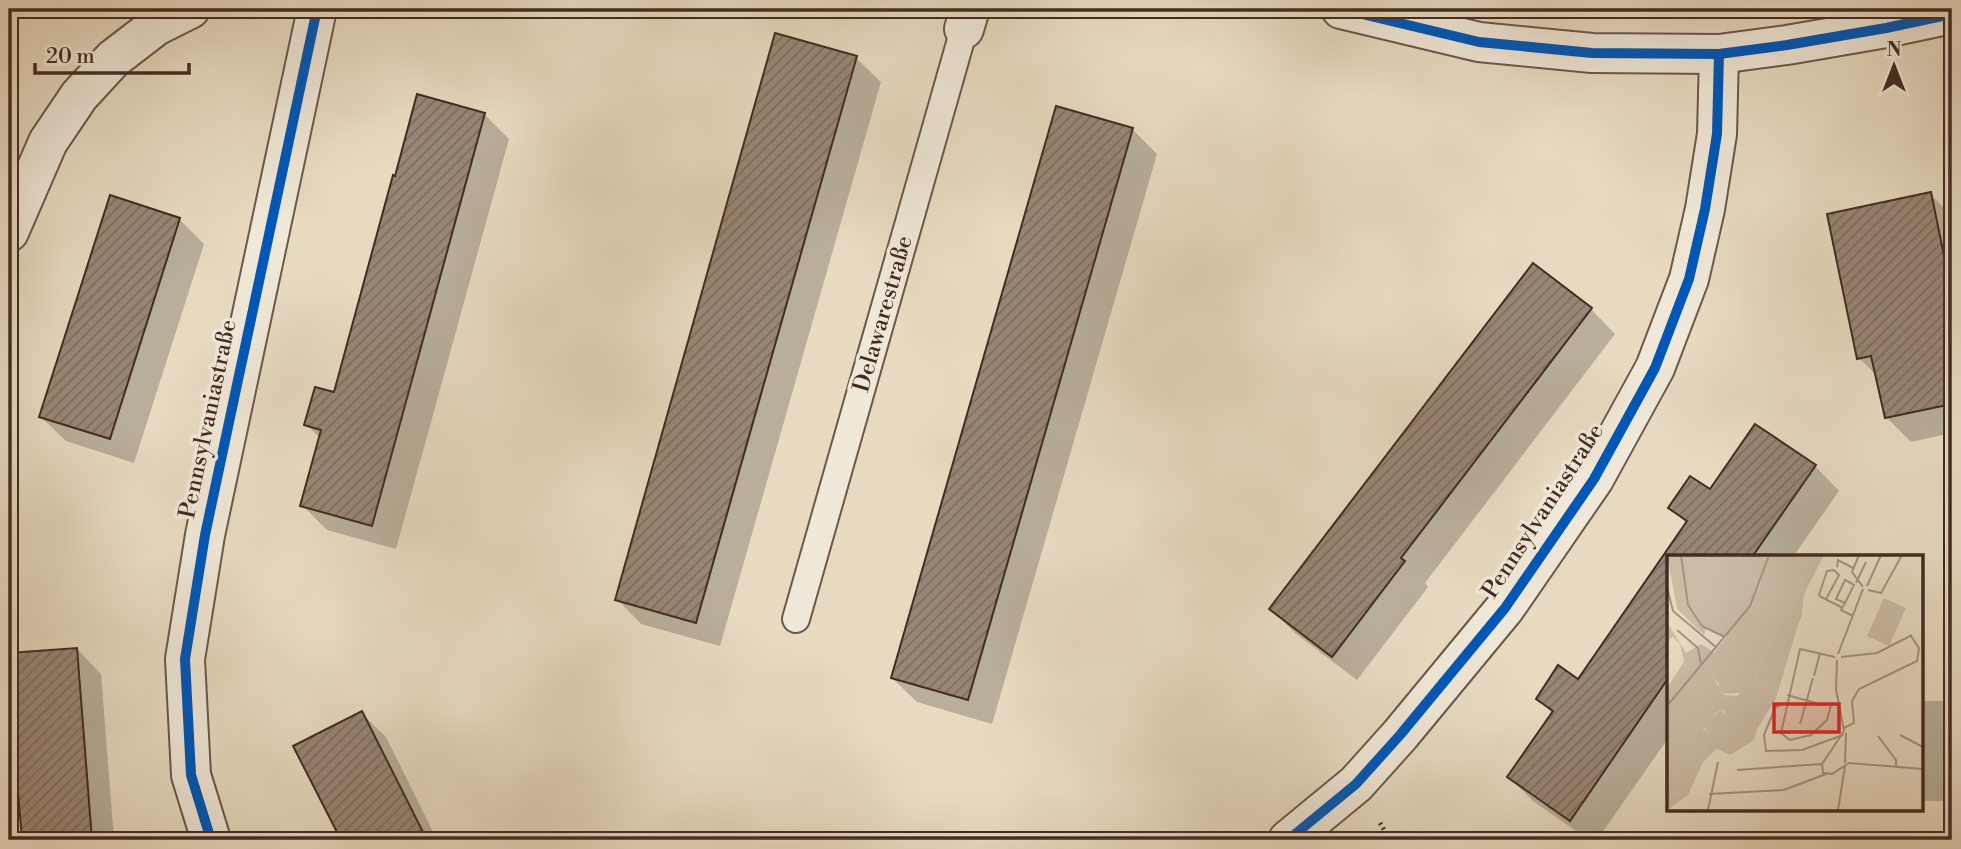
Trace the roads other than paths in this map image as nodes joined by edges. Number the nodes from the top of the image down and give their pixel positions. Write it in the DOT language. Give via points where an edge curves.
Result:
graph roads {
  1 [pos="190,9"];
  2 [pos="317,9"];
  3 [pos="1341,9"];
  4 [pos="1952,14"];
  5 [pos="967,19"];
  6 [pos="1719,54"];
  7 [pos="9,232"];
  8 [pos="796,619"];
  9 [pos="211,840"];
  10 [pos="1288,840"];
  1 -- 7 [label="street" via="156,26 113,59 79,96 48,142"];
  2 -- 9 [label="street, Pennsylvaniastraße" via="205,535 185,659 191,775"];
  3 -- 6 [label="street" via="1479,42 1592,53"];
  4 -- 6 [label="street"];
  5 -- 8 [label="lane, Delawarestraße"];
  6 -- 10 [label="street, Pennsylvaniastraße" via="1717,134 1689,279 1655,368 1594,480 1505,608 1400,736 1356,784"];
}
